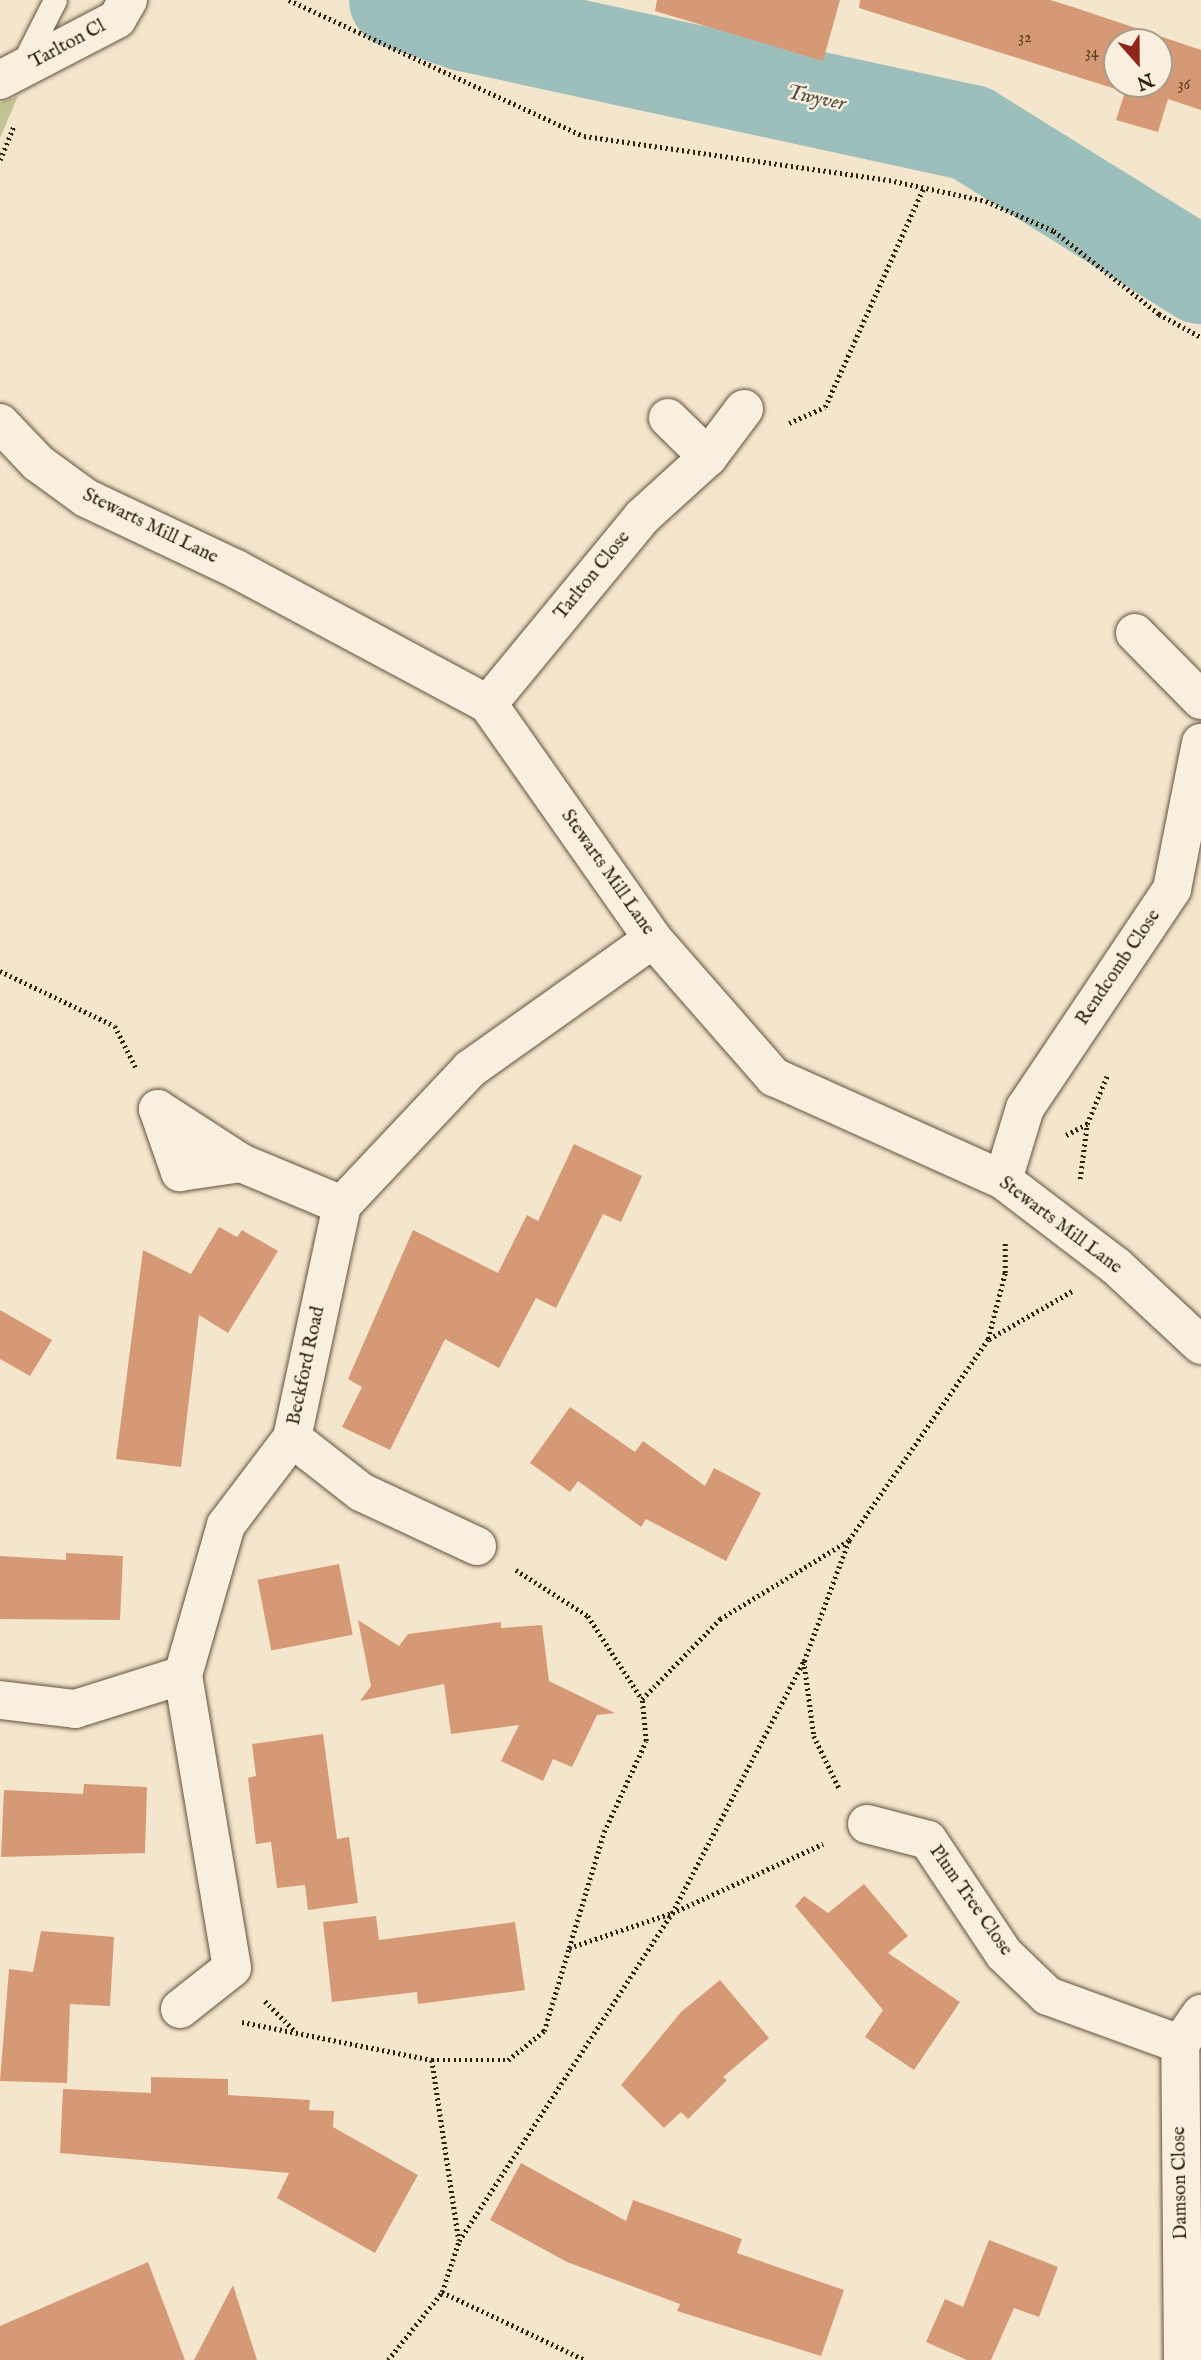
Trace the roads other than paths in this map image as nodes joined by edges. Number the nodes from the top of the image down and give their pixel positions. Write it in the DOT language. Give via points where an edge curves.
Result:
graph roads {
  1 [pos="55,0"];
  2 [pos="128,0"];
  3 [pos="10,75"];
  4 [pos="744,409"];
  5 [pos="668,418"];
  6 [pos="0,423"];
  7 [pos="708,457"];
  8 [pos="1135,633"];
  9 [pos="1201,700"];
  10 [pos="488,704"];
  11 [pos="1201,743"];
  12 [pos="653,939"];
  13 [pos="158,1109"];
  14 [pos="1003,1180"];
  15 [pos="342,1205"];
  16 [pos="1201,1345"];
  17 [pos="292,1438"];
  18 [pos="477,1546"];
  19 [pos="183,1675"];
  20 [pos="0,1700"];
  21 [pos="867,1825"];
  22 [pos="180,2009"];
  23 [pos="1201,2014"];
  24 [pos="1180,2044"];
  25 [pos="1183,2360"];
  1 -- 3 [label="lane"];
  2 -- 3 [label="street, Tarlton Cl" via="117,19"];
  4 -- 7 [label="street, Tarlton Close"];
  5 -- 7 [label="street"];
  6 -- 10 [label="street, Stewarts Mill Lane" via="38,463 86,498 236,569"];
  7 -- 10 [label="street, Tarlton Close" via="642,517"];
  8 -- 9 [label="street"];
  10 -- 12 [label="street, Stewarts Mill Lane"];
  11 -- 14 [label="street, Rendcomb Close" via="1172,889 1025,1108"];
  12 -- 14 [label="street, Stewarts Mill Lane" via="775,1077"];
  12 -- 15 [label="street" via="470,1069"];
  13 -- 15 [label="street" via="242,1163"];
  14 -- 16 [label="street, Stewarts Mill Lane" via="1116,1266"];
  15 -- 17 [label="street, Beckford Road"];
  17 -- 18 [label="street" via="361,1492"];
  17 -- 19 [label="street, Beckford Road" via="226,1525"];
  19 -- 20 [label="street" via="75,1709"];
  19 -- 22 [label="street, Beckford Road" via="232,1968"];
  21 -- 24 [label="street, Plum Tree Close" via="928,1840 1004,1954 1048,1996"];
  23 -- 24 [label="street"];
  24 -- 25 [label="street, Damson Close"];
}
